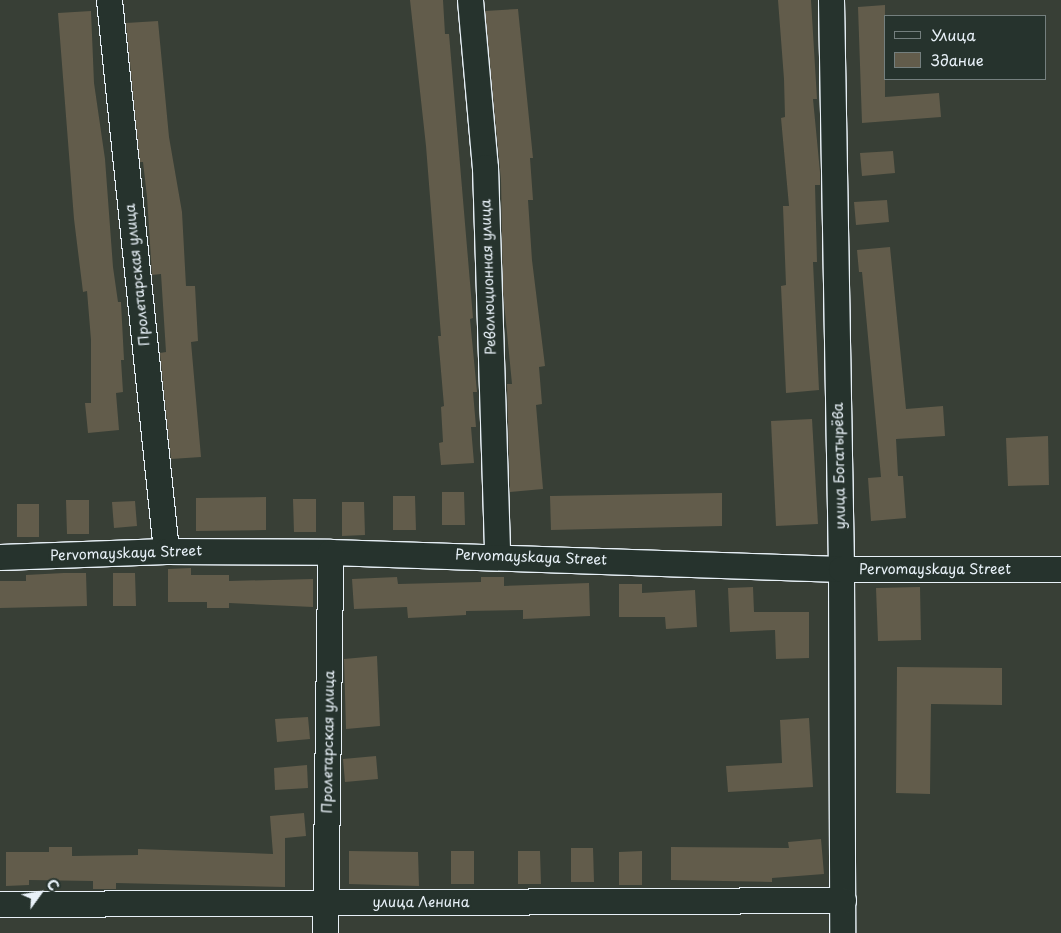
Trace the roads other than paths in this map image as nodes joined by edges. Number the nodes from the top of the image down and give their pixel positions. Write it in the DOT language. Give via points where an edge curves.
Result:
graph roads {
  1 [pos="109,0"];
  2 [pos="470,0"];
  3 [pos="831,0"];
  4 [pos="166,551"];
  5 [pos="330,552"];
  6 [pos="497,555"];
  7 [pos="0,557"];
  8 [pos="841,569"];
  9 [pos="1061,569"];
  10 [pos="843,900"];
  11 [pos="326,903"];
  12 [pos="0,904"];
  13 [pos="325,933"];
  14 [pos="842,933"];
  1 -- 4 [label="street, Пролетарская улица"];
  2 -- 6 [label="street, Революционная улица" via="484,167"];
  3 -- 8 [label="street, улица Богатырёва"];
  4 -- 5 [label="street, Pervomayskaya Street"];
  4 -- 7 [label="street, Pervomayskaya Street"];
  5 -- 6 [label="street, Pervomayskaya Street"];
  5 -- 11 [label="street, Пролетарская улица"];
  6 -- 8 [label="street, Pervomayskaya Street"];
  8 -- 9 [label="street, Pervomayskaya Street"];
  8 -- 10 [label="street, улица Богатырёва"];
  10 -- 11 [label="street, улица Ленина"];
  10 -- 14 [label="street, улица Богатырёва"];
  11 -- 12 [label="street, улица Ленина"];
  11 -- 13 [label="street, Пролетарская улица"];
}
